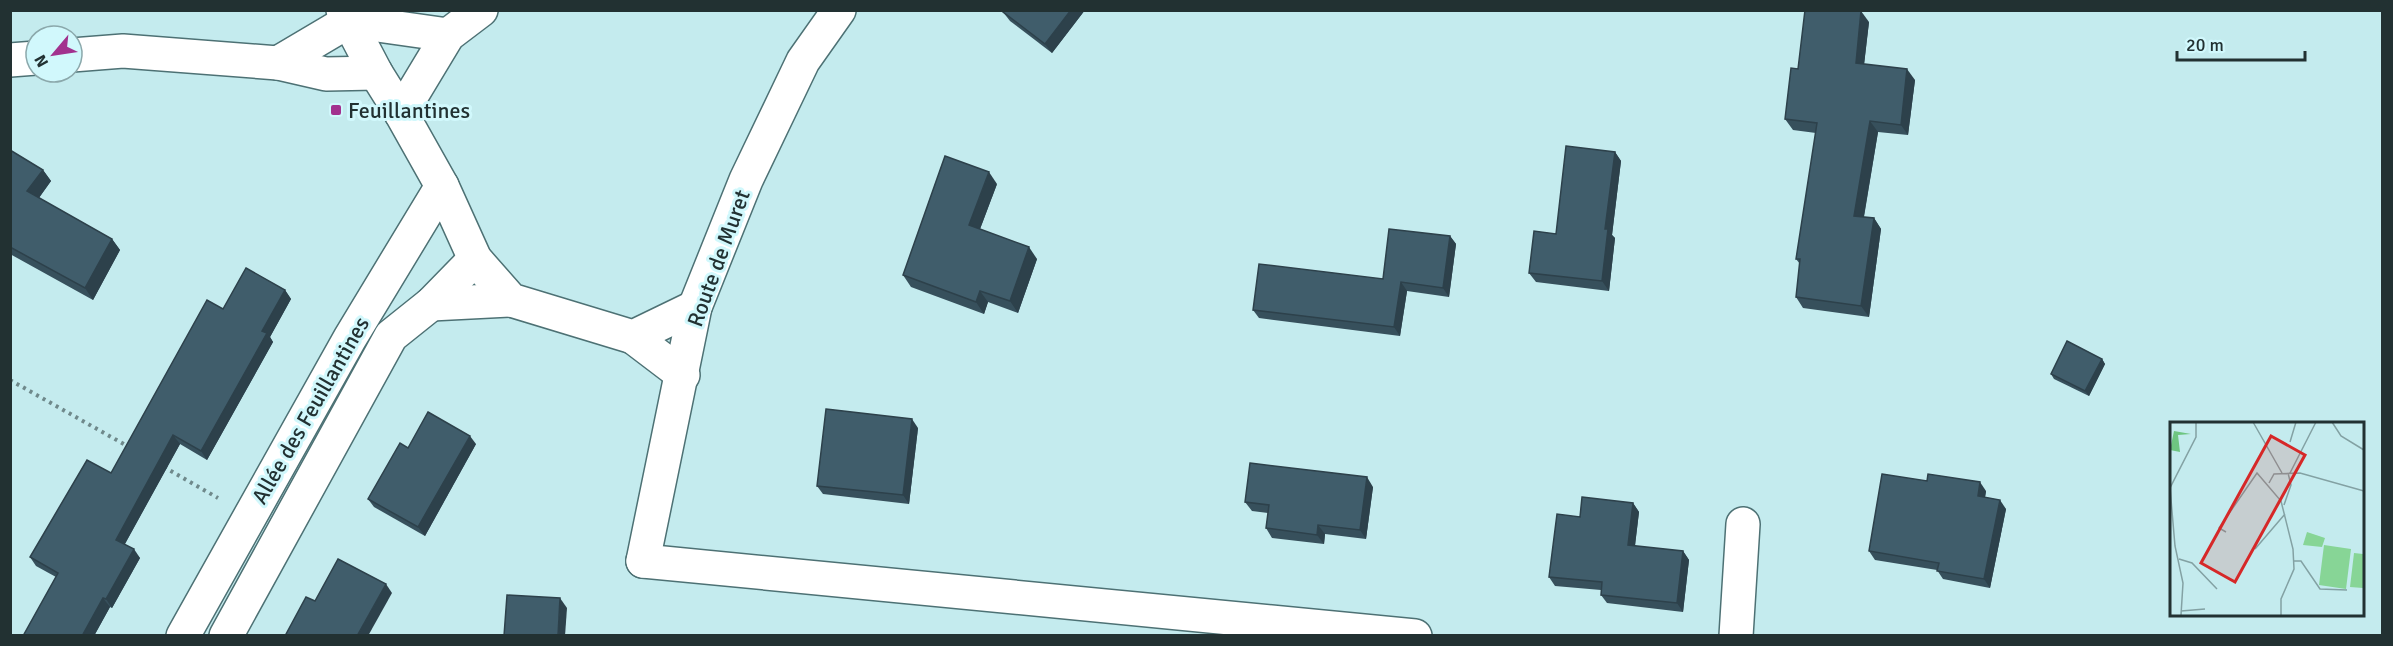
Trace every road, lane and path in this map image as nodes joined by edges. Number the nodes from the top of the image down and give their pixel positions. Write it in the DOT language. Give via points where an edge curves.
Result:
graph roads {
  1 [pos="481,10"];
  2 [pos="839,10"];
  3 [pos="346,16"];
  4 [pos="448,35"];
  5 [pos="84,54"];
  6 [pos="278,63"];
  7 [pos="376,73"];
  8 [pos="401,113"];
  9 [pos="442,186"];
  10 [pos="475,260"];
  11 [pos="511,300"];
  12 [pos="431,304"];
  13 [pos="695,307"];
  14 [pos="633,337"];
  15 [pos="683,375"];
  16 [pos="10,380"];
  17 [pos="135,451"];
  18 [pos="156,462"];
  19 [pos="249,516"];
  20 [pos="1743,524"];
  21 [pos="183,636"];
  22 [pos="226,636"];
  23 [pos="1415,636"];
  24 [pos="1736,636"];
  1 -- 4 [label="street"];
  2 -- 13 [label="street, Route de Muret" via="803,61 746,180"];
  3 -- 4 [label="street"];
  3 -- 6 [label="street"];
  3 -- 7 [label="street"];
  4 -- 8 [label="street"];
  5 -- 6 [label="street" via="123,51"];
  6 -- 7 [label="street" via="326,74"];
  7 -- 8 [label="street"];
  8 -- 9 [label="street"];
  9 -- 10 [label="street"];
  9 -- 19 [label="street, Allée des Feuillantines"];
  10 -- 11 [label="street"];
  10 -- 12 [label="street, Allée des Feuillantines"];
  11 -- 12 [label="street"];
  11 -- 14 [label="street"];
  12 -- 22 [label="street, Allée des Feuillantines" via="391,336"];
  13 -- 14 [label="street"];
  13 -- 15 [label="street, Route de Muret"];
  14 -- 15 [label="street"];
  15 -- 23 [label="street, Route de Muret" via="643,561"];
  16 -- 17 [label="path"];
  18 -- 19 [label="path"];
  19 -- 21 [label="street, Allée des Feuillantines"];
  20 -- 24 [label="street"];
}
